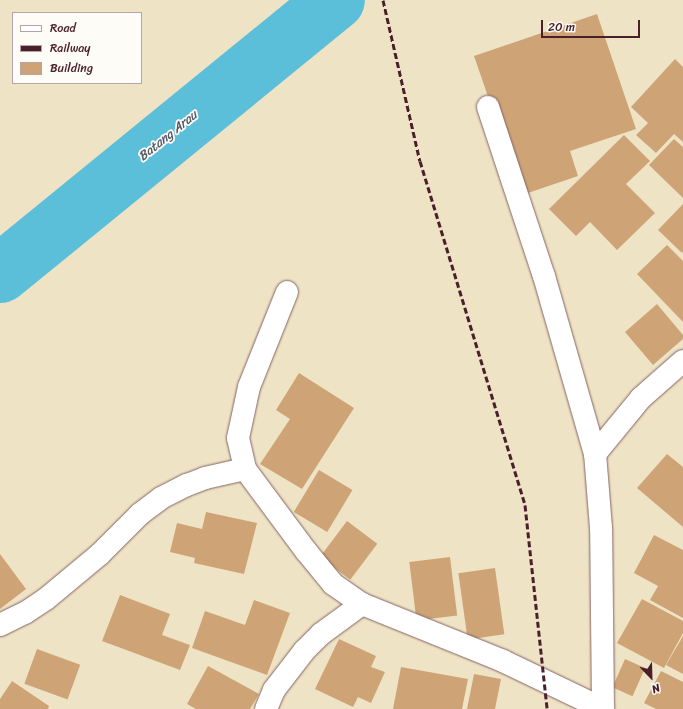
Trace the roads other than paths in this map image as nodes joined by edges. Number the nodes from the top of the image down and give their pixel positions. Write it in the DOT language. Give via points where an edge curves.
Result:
graph roads {
  1 [pos="488,107"];
  2 [pos="287,292"];
  3 [pos="683,361"];
  4 [pos="596,454"];
  5 [pos="245,469"];
  6 [pos="362,604"];
  7 [pos="0,625"];
  8 [pos="266,709"];
  9 [pos="603,709"];
  1 -- 4 [label="street" via="544,276"];
  2 -- 5 [label="street" via="249,387 238,438"];
  3 -- 4 [label="street" via="641,398"];
  4 -- 9 [label="street" via="601,528"];
  5 -- 6 [label="street" via="333,584"];
  5 -- 7 [label="street" via="199,480 161,498 51,595 25,613"];
  6 -- 8 [label="street" via="321,634 304,651 274,690"];
  6 -- 9 [label="street" via="503,661"];
}
